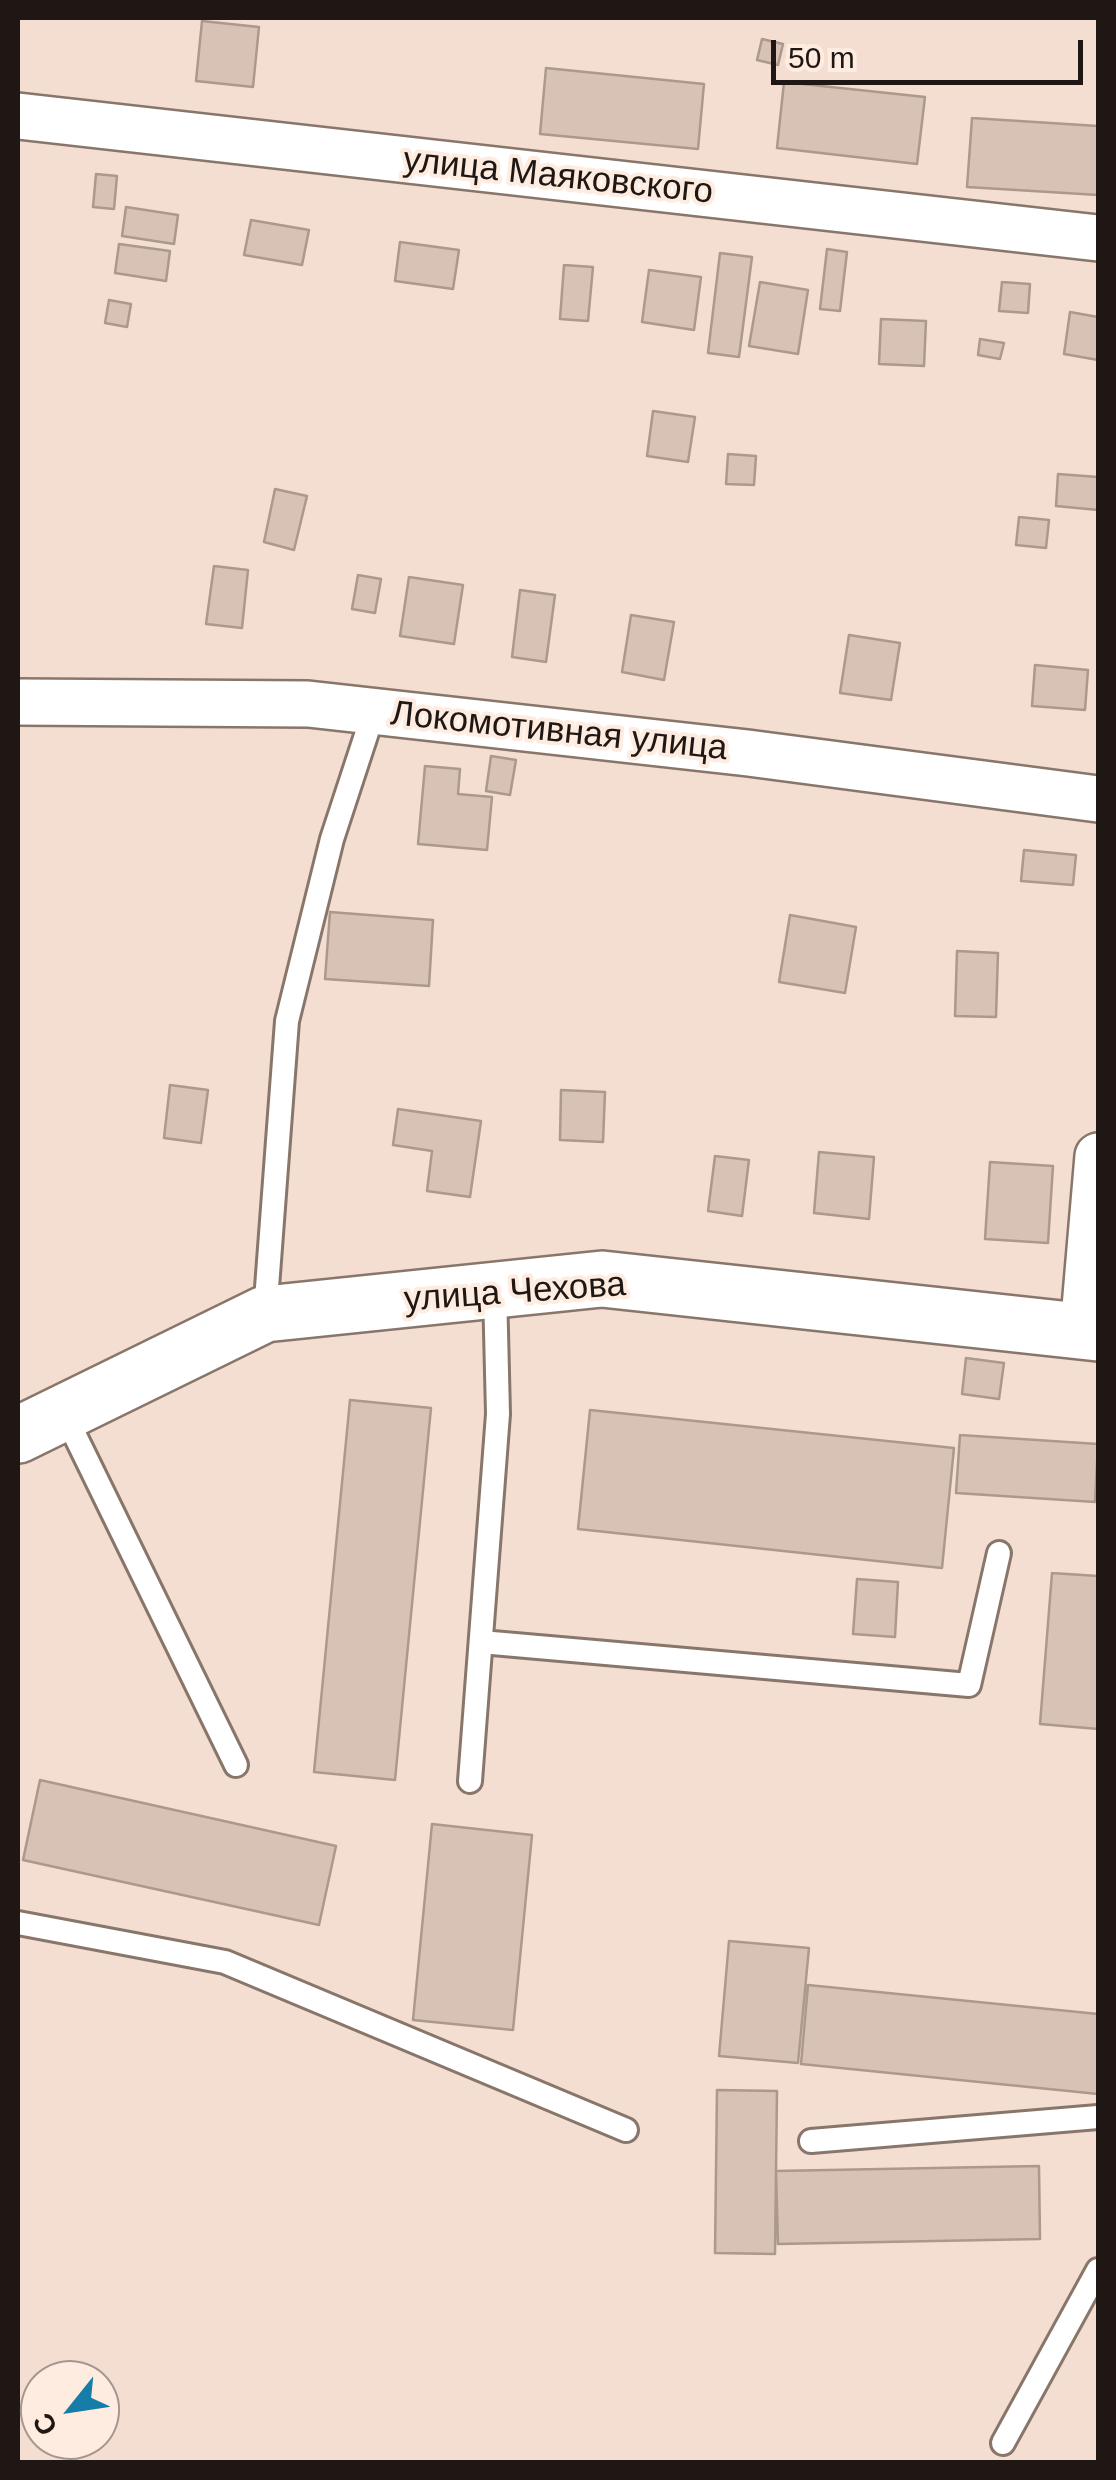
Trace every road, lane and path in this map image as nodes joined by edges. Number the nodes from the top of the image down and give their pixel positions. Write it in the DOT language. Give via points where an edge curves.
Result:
graph roads {
  1 [pos="18,116"];
  2 [pos="1098,238"];
  3 [pos="18,702"];
  4 [pos="374,711"];
  5 [pos="1098,799"];
  6 [pos="1098,1156"];
  7 [pos="495,1290"];
  8 [pos="265,1314"];
  9 [pos="1091,1332"];
  10 [pos="40,1424"];
  11 [pos="999,1553"];
  12 [pos="481,1642"];
  13 [pos="236,1765"];
  14 [pos="470,1781"];
  15 [pos="18,1923"];
  16 [pos="1098,2117"];
  17 [pos="626,2130"];
  18 [pos="810,2141"];
  19 [pos="1098,2270"];
  20 [pos="1003,2443"];
  1 -- 2 [label="street, улица Маяковского"];
  3 -- 4 [label="street, Локомотивная улица" via="308,704"];
  4 -- 5 [label="street, Локомотивная улица"];
  4 -- 8 [label="lane" via="332,839 287,1021"];
  6 -- 9 [label="street"];
  7 -- 8 [label="street, улица Чехова"];
  7 -- 9 [label="street, улица Чехова" via="602,1279"];
  7 -- 12 [label="lane" via="498,1414"];
  8 -- 10 [label="street, улица Чехова"];
  10 -- 13 [label="lane"];
  11 -- 12 [label="lane" via="969,1685"];
  12 -- 14 [label="lane"];
  15 -- 17 [label="lane" via="224,1962"];
  16 -- 18 [label="lane"];
  19 -- 20 [label="lane"];
}
